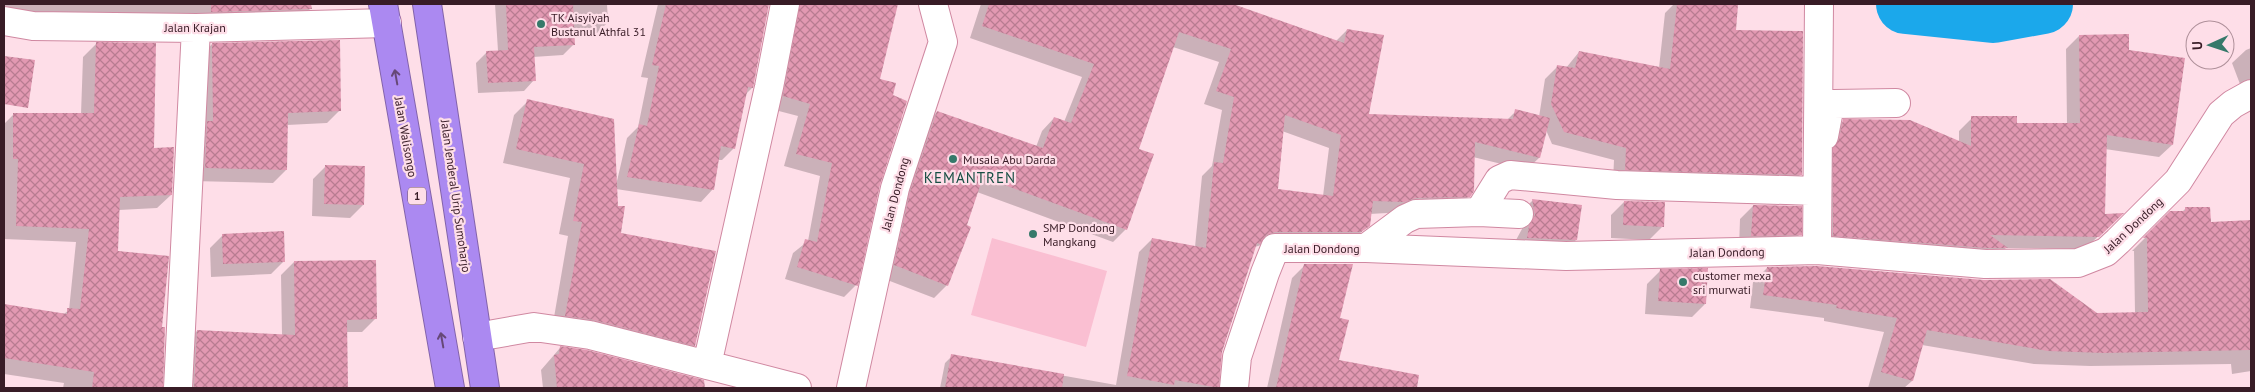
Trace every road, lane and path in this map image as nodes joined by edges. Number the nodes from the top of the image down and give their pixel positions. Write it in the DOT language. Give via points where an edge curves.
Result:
graph roads {
  1 [pos="427,4"];
  2 [pos="785,4"];
  3 [pos="933,4"];
  4 [pos="1819,11"];
  5 [pos="385,13"];
  6 [pos="4,20"];
  7 [pos="196,28"];
  8 [pos="2251,94"];
  9 [pos="1896,103"];
  10 [pos="1817,143"];
  11 [pos="1817,191"];
  12 [pos="1479,212"];
  13 [pos="1519,214"];
  14 [pos="1366,248"];
  15 [pos="1817,250"];
  16 [pos="476,337"];
  17 [pos="708,365"];
  18 [pos="178,388"];
  19 [pos="450,388"];
  20 [pos="485,388"];
  21 [pos="798,388"];
  22 [pos="851,388"];
  23 [pos="1234,388"];
  1 -- 16 [label="highway, Jalan Jenderal Urip Sumoharjo"];
  2 -- 17 [label="street"];
  3 -- 22 [label="street, Jalan Dondong" via="943,42 894,188"];
  4 -- 10 [label="street"];
  5 -- 7 [label="street, Jalan Krajan"];
  19 -- 5 [label="highway, Jalan Walisongo / 1, one-way"];
  6 -- 7 [label="street, Jalan Krajan" via="33,26"];
  7 -- 18 [label="street"];
  8 -- 15 [label="street, Jalan Dondong" via="2221,114 2178,181 2106,252 2092,259 2078,263 1985,264"];
  9 -- 10 [label="street" via="1834,104 1829,110 1824,136"];
  10 -- 11 [label="street"];
  11 -- 12 [label="street" via="1617,185 1510,175 1499,180"];
  11 -- 15 [label="street"];
  12 -- 13 [label="street"];
  12 -- 14 [label="street" via="1416,214"];
  14 -- 15 [label="street, Jalan Dondong" via="1566,256"];
  14 -- 23 [label="street, Jalan Dondong" via="1275,248 1237,357"];
  16 -- 17 [label="street" via="534,327 590,335"];
  16 -- 20 [label="highway, Jalan Jenderal Urip Sumoharjo"];
  17 -- 21 [label="street"];
}
